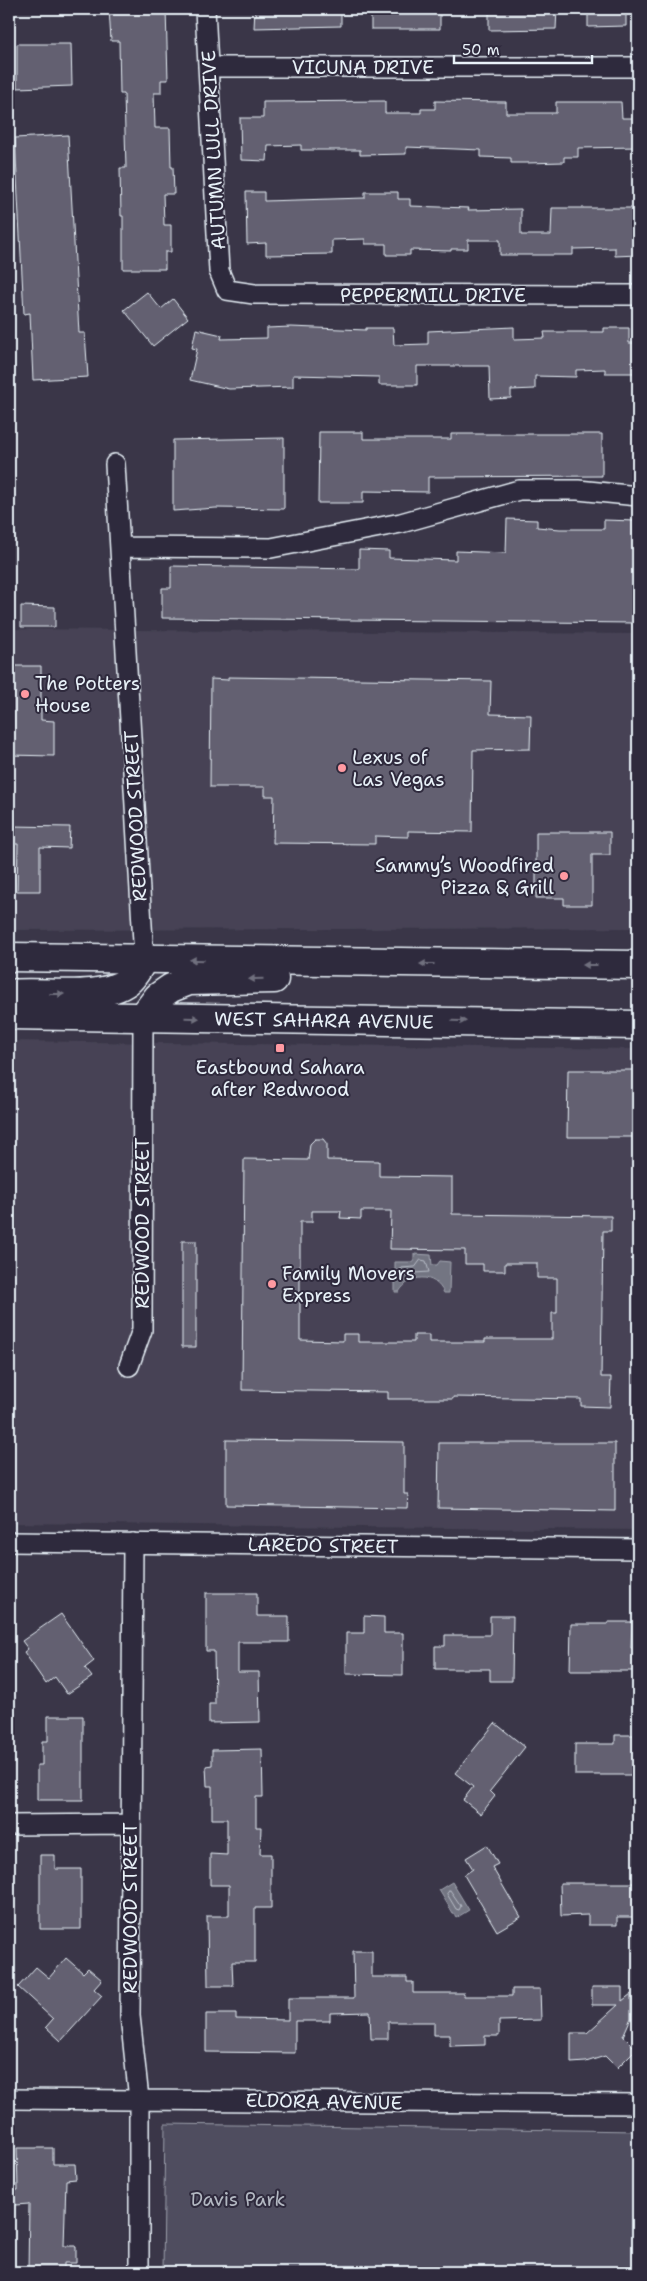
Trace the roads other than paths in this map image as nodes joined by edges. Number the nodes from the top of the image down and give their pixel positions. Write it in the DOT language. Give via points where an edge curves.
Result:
graph roads {
  1 [pos="205,9"];
  2 [pos="208,67"];
  3 [pos="638,67"];
  4 [pos="227,290"];
  5 [pos="638,295"];
  6 [pos="115,464"];
  7 [pos="638,496"];
  8 [pos="120,547"];
  9 [pos="9,957"];
  10 [pos="144,959"];
  11 [pos="337,962"];
  12 [pos="638,965"];
  13 [pos="9,994"];
  14 [pos="638,1006"];
  15 [pos="9,1015"];
  16 [pos="143,1017"];
  17 [pos="604,1024"];
  18 [pos="638,1025"];
  19 [pos="129,1366"];
  20 [pos="9,1542"];
  21 [pos="133,1543"];
  22 [pos="638,1548"];
  23 [pos="131,1824"];
  24 [pos="9,1825"];
  25 [pos="9,2099"];
  26 [pos="139,2099"];
  27 [pos="638,2104"];
  28 [pos="139,2272"];
  1 -- 2 [label="street, AUTUMN LULL DRIVE"];
  2 -- 3 [label="street, VICUNA DRIVE"];
  2 -- 4 [label="street, AUTUMN LULL DRIVE" via="219,271"];
  4 -- 5 [label="street, PEPPERMILL DRIVE" via="254,294"];
  6 -- 8 [label="street, REDWOOD STREET"];
  7 -- 8 [label="street" via="578,490 519,490 401,523 271,548"];
  8 -- 10 [label="street, REDWOOD STREET"];
  9 -- 10 [label="main road"];
  11 -- 10 [label="main road, one-way"];
  13 -- 10 [label="main road, one-way" via="85,994 114,987 128,981"];
  12 -- 11 [label="main road, one-way"];
  11 -- 16 [label="main road, one-way" via="305,976 189,981 158,997"];
  14 -- 17 [label="main road"];
  15 -- 16 [label="main road, WEST SAHARA AVENUE"];
  16 -- 17 [label="main road, WEST SAHARA AVENUE, one-way"];
  16 -- 19 [label="street, REDWOOD STREET" via="142,1330"];
  17 -- 18 [label="main road, WEST SAHARA AVENUE"];
  20 -- 21 [label="street, LAREDO STREET"];
  21 -- 22 [label="street, LAREDO STREET"];
  21 -- 23 [label="street, REDWOOD STREET"];
  23 -- 24 [label="street"];
  23 -- 26 [label="street, REDWOOD STREET" via="130,2016"];
  25 -- 26 [label="street, ELDORA AVENUE"];
  26 -- 27 [label="street, ELDORA AVENUE"];
  26 -- 28 [label="street, REDWOOD STREET"];
}
